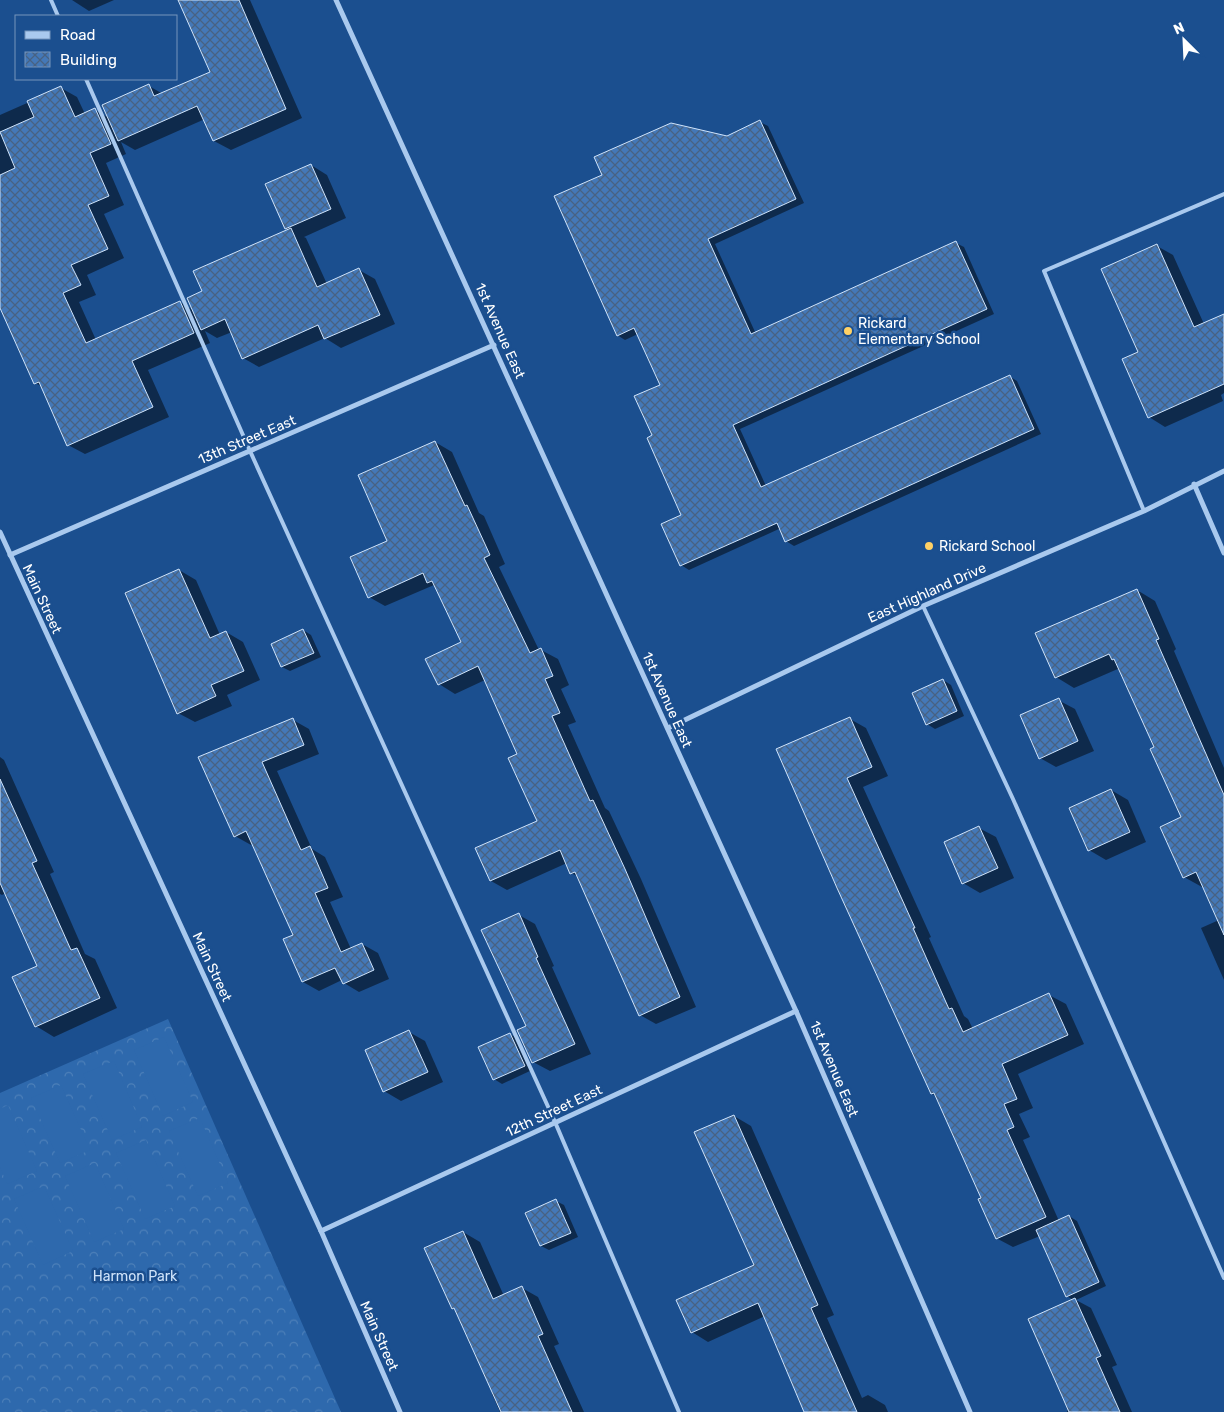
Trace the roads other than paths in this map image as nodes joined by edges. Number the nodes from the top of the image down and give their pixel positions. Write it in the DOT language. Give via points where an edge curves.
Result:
graph roads {
  1 [pos="51,0"];
  2 [pos="336,0"];
  3 [pos="58,15"];
  4 [pos="86,80"];
  5 [pos="1224,194"];
  6 [pos="494,345"];
  7 [pos="250,451"];
  8 [pos="1224,471"];
  9 [pos="1194,484"];
  10 [pos="1144,511"];
  11 [pos="0,532"];
  12 [pos="1224,553"];
  13 [pos="10,555"];
  14 [pos="923,606"];
  15 [pos="668,728"];
  16 [pos="796,1011"];
  17 [pos="555,1122"];
  18 [pos="321,1231"];
  19 [pos="1224,1278"];
  20 [pos="400,1412"];
  21 [pos="679,1412"];
  22 [pos="970,1412"];
  1 -- 3 [label="lane"];
  2 -- 6 [label="street, 1st Avenue East"];
  4 -- 7 [label="lane"];
  5 -- 10 [label="lane" via="1044,272"];
  6 -- 7 [label="street, 13th Street East"];
  6 -- 15 [label="street, 1st Avenue East"];
  7 -- 13 [label="street, 13th Street East"];
  7 -- 17 [label="lane"];
  8 -- 9 [label="street, East Highland Drive"];
  9 -- 10 [label="street, East Highland Drive"];
  9 -- 12 [label="street"];
  10 -- 14 [label="street, East Highland Drive"];
  11 -- 13 [label="street, Main Street"];
  13 -- 18 [label="street, Main Street"];
  14 -- 15 [label="street, East Highland Drive"];
  14 -- 19 [label="lane" via="1013,799"];
  15 -- 16 [label="street, 1st Avenue East"];
  16 -- 17 [label="street, 12th Street East"];
  16 -- 22 [label="street, 1st Avenue East"];
  17 -- 18 [label="street, 12th Street East"];
  17 -- 21 [label="lane"];
  18 -- 20 [label="street, Main Street"];
}
